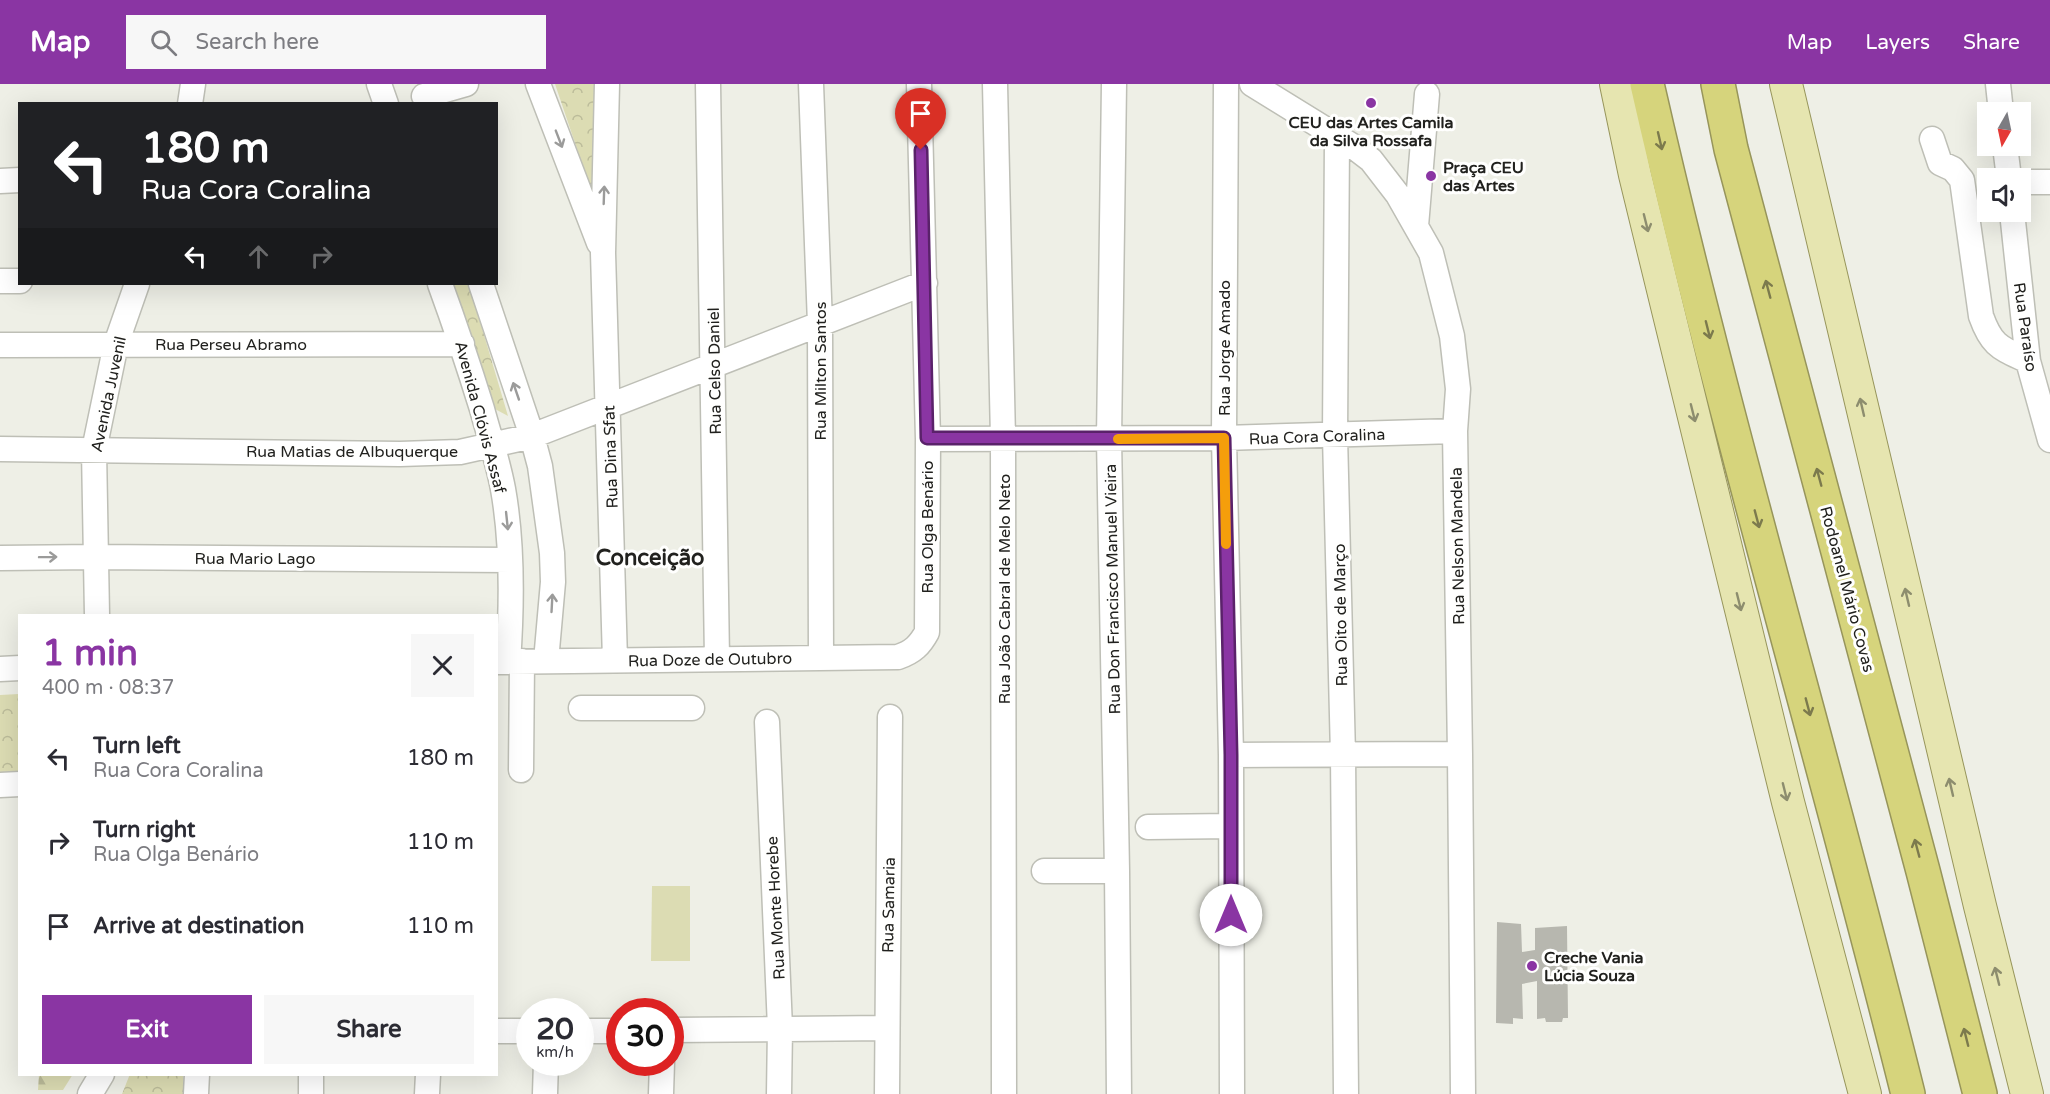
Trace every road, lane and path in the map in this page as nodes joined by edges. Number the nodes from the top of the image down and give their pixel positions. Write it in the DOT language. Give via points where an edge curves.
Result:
graph roads {
  1 [pos="194,84"];
  2 [pos="379,84"];
  3 [pos="466,84"];
  4 [pos="538,84"];
  5 [pos="607,84"];
  6 [pos="708,84"];
  7 [pos="811,84"];
  8 [pos="919,84"];
  9 [pos="996,84"];
  10 [pos="1114,84"];
  11 [pos="1226,84"];
  12 [pos="1252,84"];
  13 [pos="1617,84"];
  14 [pos="1647,84"];
  15 [pos="1718,84"];
  16 [pos="1786,84"];
  17 [pos="1998,84"];
  18 [pos="1427,94"];
  19 [pos="423,95"];
  20 [pos="190,102"];
  21 [pos="385,102"];
  22 [pos="2000,102"];
  23 [pos="1337,137"];
  24 [pos="1932,139"];
  25 [pos="18,180"];
  26 [pos="0,181"];
  27 [pos="2031,182"];
  28 [pos="2050,182"];
  29 [pos="2013,222"];
  30 [pos="1416,226"];
  31 [pos="603,253"];
  32 [pos="0,281"];
  33 [pos="18,281"];
  34 [pos="925,283"];
  35 [pos="137,285"];
  36 [pos="440,285"];
  37 [pos="481,285"];
  38 [pos="820,324"];
  39 [pos="116,344"];
  40 [pos="462,344"];
  41 [pos="0,345"];
  42 [pos="2028,361"];
  43 [pos="714,367"];
  44 [pos="609,406"];
  45 [pos="1455,431"];
  46 [pos="532,436"];
  47 [pos="1335,436"];
  48 [pos="927,438"];
  49 [pos="1003,438"];
  50 [pos="1224,438"];
  51 [pos="1109,439"];
  52 [pos="2050,440"];
  53 [pos="492,446"];
  54 [pos="0,449"];
  55 [pos="94,450"];
  56 [pos="96,557"];
  57 [pos="0,558"];
  58 [pos="509,560"];
  59 [pos="97,614"];
  60 [pos="920,644"];
  61 [pos="821,657"];
  62 [pos="717,659"];
  63 [pos="615,660"];
  64 [pos="518,661"];
  65 [pos="18,668"];
  66 [pos="0,669"];
  67 [pos="581,708"];
  68 [pos="693,708"];
  69 [pos="890,717"];
  70 [pos="766,722"];
  71 [pos="1460,754"];
  72 [pos="1231,755"];
  73 [pos="1343,755"];
  74 [pos="521,770"];
  75 [pos="18,784"];
  76 [pos="0,785"];
  77 [pos="1231,825"];
  78 [pos="1148,827"];
  79 [pos="1044,871"];
  80 [pos="1117,872"];
  81 [pos="886,1028"];
  82 [pos="780,1029"];
  83 [pos="684,1030"];
  84 [pos="498,1031"];
  85 [pos="516,1031"];
  86 [pos="101,1076"];
  87 [pos="197,1076"];
  88 [pos="311,1076"];
  89 [pos="428,1076"];
  90 [pos="546,1076"];
  91 [pos="662,1076"];
  92 [pos="90,1094"];
  93 [pos="196,1094"];
  94 [pos="311,1094"];
  95 [pos="428,1094"];
  96 [pos="545,1094"];
  97 [pos="662,1094"];
  98 [pos="780,1094"];
  99 [pos="887,1094"];
  100 [pos="1004,1094"];
  101 [pos="1119,1094"];
  102 [pos="1232,1094"];
  103 [pos="1346,1094"];
  104 [pos="1463,1094"];
  105 [pos="1865,1094"];
  106 [pos="1908,1094"];
  107 [pos="1980,1094"];
  108 [pos="2027,1094"];
  1 -- 20 [label="street"];
  2 -- 21 [label="street"];
  3 -- 19 [label="street"];
  4 -- 31 [label="street, Rua Dina Sfat, one-way"];
  31 -- 5 [label="street, Rua Dina Sfat, one-way"];
  6 -- 43 [label="street, Rua Celso Daniel"];
  7 -- 38 [label="street, Rua Milton Santos"];
  8 -- 34 [label="street, Rua Olga Benário"];
  9 -- 49 [label="street, Rua João Cabral de Melo Neto"];
  10 -- 51 [label="street, Rua Don Francisco Manuel Vieira"];
  11 -- 50 [label="street, Rua Jorge Amado"];
  12 -- 23 [label="street, Rua Nelson Mandela"];
  13 -- 105 [label="main road, one-way" via="1635,175 1782,779"];
  14 -- 106 [label="highway, one-way" via="1741,463 1863,910"];
  107 -- 15 [label="highway, Rodoanel Mário Covas, one-way" via="1731,149"];
  108 -- 16 [label="main road, one-way"];
  17 -- 22 [label="street"];
  18 -- 30 [label="street"];
  23 -- 30 [label="street, Rua Nelson Mandela" via="1371,160"];
  23 -- 47 [label="street, Rua Oito de Março"];
  24 -- 42 [label="street" via="1940,163 1953,169 1962,180 1981,316 1987,334 2000,347"];
  25 -- 26 [label="street"];
  27 -- 28 [label="street"];
  29 -- 42 [label="street, Rua Paraíso"];
  30 -- 45 [label="street, Rua Nelson Mandela" via="1431,253 1452,336 1458,389"];
  31 -- 44 [label="street, Rua Dina Sfat"];
  32 -- 33 [label="street"];
  34 -- 38 [label="street, Rua Matias de Albuquerque"];
  34 -- 48 [label="street, Rua Olga Benário"];
  35 -- 39 [label="street, Avenida Juvenil"];
  36 -- 40 [label="street, Avenida Clóvis Assaf"];
  46 -- 37 [label="street, one-way"];
  38 -- 43 [label="street, Rua Matias de Albuquerque"];
  38 -- 61 [label="street, Rua Milton Santos"];
  39 -- 40 [label="street, Rua Perseu Abramo"];
  39 -- 41 [label="street, Rua Perseu Abramo"];
  39 -- 55 [label="street, Avenida Juvenil"];
  40 -- 53 [label="street, Avenida Clóvis Assaf"];
  42 -- 52 [label="street, Rua Paraíso"];
  43 -- 44 [label="street, Rua Matias de Albuquerque"];
  43 -- 62 [label="street, Rua Celso Daniel"];
  44 -- 46 [label="street, Rua Matias de Albuquerque"];
  44 -- 63 [label="street, Rua Dina Sfat"];
  45 -- 47 [label="street, Rua Cora Coralina"];
  45 -- 71 [label="street, Rua Nelson Mandela"];
  46 -- 53 [label="street, Rua Matias de Albuquerque"];
  64 -- 46 [label="street, one-way" via="552,609 552,553"];
  47 -- 50 [label="street, Rua Cora Coralina"];
  47 -- 73 [label="street, Rua Oito de Março"];
  48 -- 49 [label="street, Rua Cora Coralina"];
  48 -- 60 [label="street, Rua Olga Benário" via="927,632"];
  49 -- 51 [label="street, Rua Cora Coralina"];
  49 -- 100 [label="street, Rua João Cabral de Melo Neto"];
  50 -- 51 [label="street, Rua Cora Coralina"];
  50 -- 72 [label="street, Rua Jorge Amado"];
  51 -- 80 [label="street, Rua Don Francisco Manuel Vieira"];
  53 -- 55 [label="street, Rua Matias de Albuquerque" via="460,452 400,454"];
  53 -- 58 [label="street, Avenida Clóvis Assaf, one-way" via="506,511"];
  54 -- 55 [label="street, Rua Matias de Albuquerque"];
  55 -- 56 [label="street, Avenida Juvenil"];
  57 -- 56 [label="street, Rua Mario Lago, one-way"];
  56 -- 58 [label="street, Rua Mario Lago"];
  56 -- 59 [label="street, Avenida Juvenil"];
  58 -- 64 [label="street, Avenida Clóvis Assaf"];
  60 -- 61 [label="street, Rua Doze de Outubro" via="898,657"];
  61 -- 62 [label="street, Rua Doze de Outubro"];
  62 -- 63 [label="street, Rua Doze de Outubro"];
  63 -- 64 [label="street, Rua Doze de Outubro"];
  64 -- 74 [label="street"];
  65 -- 66 [label="street"];
  67 -- 68 [label="street"];
  69 -- 81 [label="street, Rua Samaria"];
  70 -- 82 [label="street, Rua Monte Horebe"];
  71 -- 73 [label="street"];
  71 -- 104 [label="street, Rua Nelson Mandela"];
  72 -- 73 [label="street"];
  72 -- 77 [label="street, Rua Jorge Amado"];
  73 -- 103 [label="street, Rua Oito de Março"];
  75 -- 76 [label="street"];
  77 -- 78 [label="street"];
  77 -- 102 [label="street, Rua Jorge Amado"];
  79 -- 80 [label="street"];
  80 -- 101 [label="street, Rua Don Francisco Manuel Vieira"];
  81 -- 82 [label="street"];
  81 -- 99 [label="street, Rua Samaria"];
  82 -- 83 [label="street"];
  82 -- 98 [label="street, Rua Monte Horebe"];
  84 -- 85 [label="street"];
  86 -- 92 [label="street"];
  87 -- 93 [label="street"];
  88 -- 94 [label="street"];
  89 -- 95 [label="street"];
  90 -- 96 [label="street"];
  91 -- 97 [label="street"];
}
